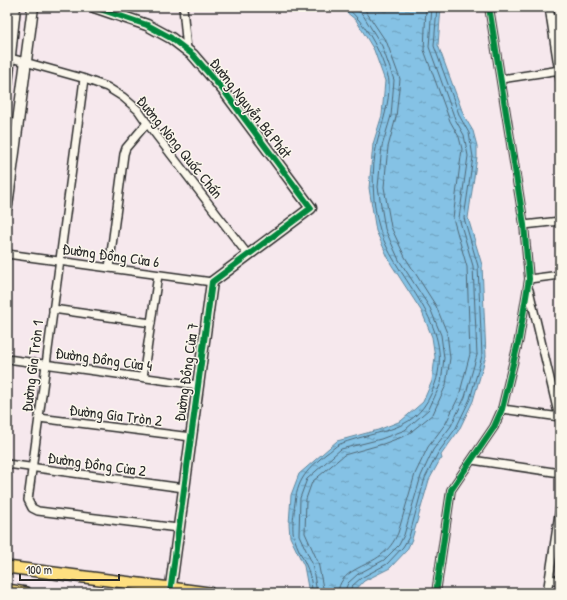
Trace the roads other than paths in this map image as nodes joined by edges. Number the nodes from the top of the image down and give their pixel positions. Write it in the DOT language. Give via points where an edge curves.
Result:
graph roads {
  1 [pos="15,7"];
  2 [pos="33,7"];
  3 [pos="94,7"];
  4 [pos="183,7"];
  5 [pos="489,7"];
  6 [pos="549,7"];
  7 [pos="560,17"];
  8 [pos="551,19"];
  9 [pos="187,50"];
  10 [pos="9,57"];
  11 [pos="26,62"];
  12 [pos="559,70"];
  13 [pos="84,79"];
  14 [pos="501,79"];
  15 [pos="560,79"];
  16 [pos="7,84"];
  17 [pos="147,123"];
  18 [pos="7,206"];
  19 [pos="560,221"];
  20 [pos="524,225"];
  21 [pos="7,254"];
  22 [pos="248,255"];
  23 [pos="59,261"];
  24 [pos="109,268"];
  25 [pos="158,275"];
  26 [pos="560,275"];
  27 [pos="212,282"];
  28 [pos="528,282"];
  29 [pos="53,309"];
  30 [pos="151,323"];
  31 [pos="7,359"];
  32 [pos="46,364"];
  33 [pos="143,378"];
  34 [pos="198,385"];
  35 [pos="502,409"];
  36 [pos="560,417"];
  37 [pos="39,418"];
  38 [pos="191,437"];
  39 [pos="472,460"];
  40 [pos="7,464"];
  41 [pos="32,468"];
  42 [pos="560,473"];
  43 [pos="184,488"];
  44 [pos="560,507"];
  45 [pos="178,528"];
  46 [pos="7,567"];
  47 [pos="550,579"];
  48 [pos="560,581"];
  49 [pos="7,590"];
  50 [pos="170,590"];
  51 [pos="26,593"];
  52 [pos="209,593"];
  53 [pos="436,593"];
  54 [pos="548,593"];
  1 -- 10 [label="street"];
  2 -- 11 [label="street"];
  3 -- 9 [label="street, Đường Nguyễn Bá Phát" via="147,25"];
  4 -- 9 [label="street"];
  5 -- 14 [label="street"];
  6 -- 8 [label="street"];
  7 -- 8 [label="street"];
  8 -- 12 [label="street"];
  9 -- 22 [label="street, Đường Nguyễn Bá Phát" via="219,85 311,208"];
  10 -- 11 [label="street, Đường Nông Quốc Chấn"];
  10 -- 16 [label="street"];
  11 -- 13 [label="street, Đường Nông Quốc Chấn"];
  11 -- 18 [label="street"];
  12 -- 14 [label="street"];
  12 -- 15 [label="street"];
  13 -- 17 [label="street, Đường Nông Quốc Chấn" via="107,87 123,97 138,110"];
  13 -- 23 [label="street, Đường Gia Tròn 1"];
  14 -- 20 [label="street"];
  17 -- 22 [label="street, Đường Nông Quốc Chấn"];
  17 -- 24 [label="street" via="132,139 124,154"];
  19 -- 20 [label="street"];
  20 -- 28 [label="street"];
  21 -- 23 [label="street, Đường Đồng Cửa 6"];
  22 -- 27 [label="street"];
  23 -- 24 [label="street, Đường Đồng Cửa 6"];
  23 -- 29 [label="street, Đường Gia Tròn 1"];
  24 -- 25 [label="street, Đường Đồng Cửa 6"];
  25 -- 27 [label="street, Đường Đồng Cửa 6"];
  25 -- 30 [label="street"];
  26 -- 28 [label="street"];
  27 -- 34 [label="street, Đường Đồng Cửa 7"];
  28 -- 35 [label="street" via="519,339"];
  28 -- 36 [label="street"];
  29 -- 30 [label="street"];
  29 -- 32 [label="street, Đường Gia Tròn 1"];
  30 -- 33 [label="street"];
  31 -- 32 [label="street, Đường Đồng Cửa 4"];
  32 -- 33 [label="street, Đường Đồng Cửa 4"];
  32 -- 37 [label="street, Đường Gia Tròn 1"];
  33 -- 34 [label="street, Đường Đồng Cửa 4"];
  34 -- 38 [label="street, Đường Đồng Cửa 7"];
  35 -- 36 [label="street"];
  35 -- 39 [label="street" via="494,427"];
  37 -- 38 [label="street, Đường Gia Tròn 2"];
  37 -- 41 [label="street, Đường Gia Tròn 1"];
  38 -- 43 [label="street, Đường Đồng Cửa 7"];
  39 -- 42 [label="street"];
  39 -- 53 [label="street" via="451,490"];
  40 -- 41 [label="street, Đường Đồng Cửa 2"];
  41 -- 43 [label="street, Đường Đồng Cửa 2"];
  41 -- 45 [label="street, Đường Gia Tròn 1" via="28,500 32,508 38,511"];
  43 -- 45 [label="street, Đường Đồng Cửa 7"];
  44 -- 47 [label="street"];
  45 -- 50 [label="street, Đường Đồng Cửa 7"];
  46 -- 50 [label="main road"];
  47 -- 48 [label="street"];
  47 -- 54 [label="street"];
  49 -- 51 [label="main road"];
  50 -- 52 [label="main road"];
}
